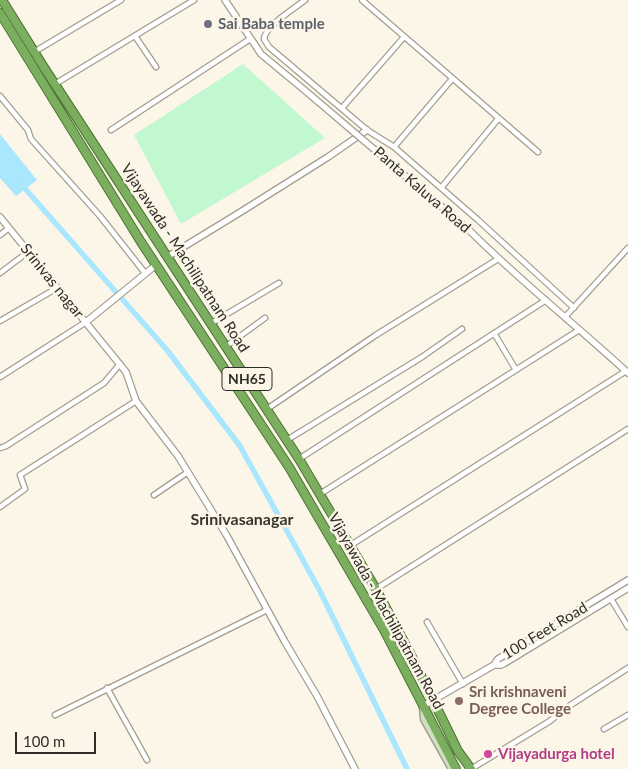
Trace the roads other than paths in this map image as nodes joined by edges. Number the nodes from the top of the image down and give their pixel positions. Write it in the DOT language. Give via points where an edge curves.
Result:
graph roads {
  1 [pos="2,0"];
  2 [pos="122,0"];
  3 [pos="194,0"];
  4 [pos="225,0"];
  5 [pos="305,0"];
  6 [pos="362,0"];
  7 [pos="0,13"];
  8 [pos="135,36"];
  9 [pos="404,37"];
  10 [pos="250,39"];
  11 [pos="34,52"];
  12 [pos="156,67"];
  13 [pos="452,79"];
  14 [pos="55,84"];
  15 [pos="0,96"];
  16 [pos="342,108"];
  17 [pos="498,119"];
  18 [pos="111,130"];
  19 [pos="367,130"];
  20 [pos="394,147"];
  21 [pos="538,152"];
  22 [pos="441,188"];
  23 [pos="0,217"];
  24 [pos="10,228"];
  25 [pos="0,235"];
  26 [pos="628,248"];
  27 [pos="28,252"];
  28 [pos="167,256"];
  29 [pos="498,259"];
  30 [pos="156,265"];
  31 [pos="0,273"];
  32 [pos="145,274"];
  33 [pos="279,283"];
  34 [pos="57,288"];
  35 [pos="546,300"];
  36 [pos="574,308"];
  37 [pos="565,317"];
  38 [pos="265,318"];
  39 [pos="0,321"];
  40 [pos="86,322"];
  41 [pos="210,324"];
  42 [pos="462,329"];
  43 [pos="579,330"];
  44 [pos="494,333"];
  45 [pos="225,346"];
  46 [pos="120,364"];
  47 [pos="516,370"];
  48 [pos="627,372"];
  49 [pos="0,377"];
  50 [pos="136,401"];
  51 [pos="267,409"];
  52 [pos="628,428"];
  53 [pos="287,440"];
  54 [pos="0,448"];
  55 [pos="299,459"];
  56 [pos="188,472"];
  57 [pos="320,494"];
  58 [pos="154,495"];
  59 [pos="0,507"];
  60 [pos="351,546"];
  61 [pos="628,580"];
  62 [pos="628,588"];
  63 [pos="376,589"];
  64 [pos="611,599"];
  65 [pos="268,610"];
  66 [pos="628,616"];
  67 [pos="623,619"];
  68 [pos="427,622"];
  69 [pos="628,627"];
  70 [pos="410,653"];
  71 [pos="398,658"];
  72 [pos="494,664"];
  73 [pos="628,668"];
  74 [pos="463,684"];
  75 [pos="107,688"];
  76 [pos="432,701"];
  77 [pos="423,706"];
  78 [pos="55,715"];
  79 [pos="628,715"];
  80 [pos="604,729"];
  81 [pos="147,760"];
  82 [pos="355,769"];
  83 [pos="452,769"];
  84 [pos="456,769"];
  85 [pos="471,769"];
  1 -- 11 [label="highway, Vijayawada - Machilipatnam Road / NH65"];
  2 -- 11 [label="street"];
  3 -- 8 [label="street"];
  4 -- 10 [label="street, Panta Kaluva Road"];
  5 -- 16 [label="street" via="266,32 264,39 281,58"];
  6 -- 9 [label="street"];
  7 -- 30 [label="highway, Vijayawada - Machilipatnam Road / NH65"];
  8 -- 12 [label="street"];
  8 -- 14 [label="street"];
  9 -- 13 [label="street"];
  9 -- 16 [label="street"];
  10 -- 18 [label="street"];
  10 -- 29 [label="street, Panta Kaluva Road, bridge" via="261,54 470,231"];
  11 -- 14 [label="highway, Vijayawada - Machilipatnam Road / NH65"];
  13 -- 17 [label="street"];
  13 -- 20 [label="street"];
  14 -- 28 [label="highway, Vijayawada - Machilipatnam Road / NH65"];
  15 -- 32 [label="street" via="28,130 31,139 100,216"];
  16 -- 19 [label="street"];
  17 -- 21 [label="street"];
  17 -- 22 [label="street"];
  19 -- 20 [label="street"];
  19 -- 28 [label="street"];
  20 -- 22 [label="street"];
  22 -- 36 [label="street"];
  23 -- 24 [label="street, Srinivas nagar"];
  24 -- 25 [label="street"];
  24 -- 27 [label="street, Srinivas nagar"];
  26 -- 36 [label="street"];
  27 -- 31 [label="street"];
  27 -- 34 [label="street, Srinivas nagar"];
  28 -- 41 [label="highway, Vijayawada - Machilipatnam Road / NH65"];
  29 -- 35 [label="street, Panta Kaluva Road"];
  29 -- 51 [label="street" via="376,335"];
  30 -- 32 [label="street"];
  30 -- 71 [label="highway, Vijayawada - Machilipatnam Road / NH65" via="289,467"];
  32 -- 40 [label="street"];
  33 -- 41 [label="street"];
  34 -- 39 [label="street"];
  34 -- 40 [label="street, Srinivas nagar"];
  35 -- 37 [label="street, Panta Kaluva Road"];
  35 -- 44 [label="street"];
  36 -- 37 [label="street"];
  37 -- 43 [label="street, Panta Kaluva Road"];
  38 -- 45 [label="street"];
  40 -- 46 [label="street, Srinivas nagar"];
  40 -- 49 [label="street"];
  41 -- 45 [label="highway, Vijayawada - Machilipatnam Road / NH65"];
  42 -- 53 [label="street"];
  43 -- 47 [label="street"];
  43 -- 48 [label="street, Panta Kaluva Road"];
  44 -- 47 [label="street"];
  44 -- 55 [label="street"];
  45 -- 51 [label="highway, Vijayawada - Machilipatnam Road / NH65"];
  46 -- 50 [label="street, Srinivas nagar" via="128,375"];
  46 -- 54 [label="street" via="104,383"];
  47 -- 57 [label="street"];
  48 -- 60 [label="street"];
  50 -- 56 [label="street"];
  50 -- 59 [label="street" via="20,475 25,489"];
  51 -- 53 [label="highway, Vijayawada - Machilipatnam Road / NH65"];
  52 -- 63 [label="street"];
  53 -- 55 [label="highway, Vijayawada - Machilipatnam Road / NH65"];
  55 -- 57 [label="highway, Vijayawada - Machilipatnam Road / NH65"];
  56 -- 58 [label="street"];
  56 -- 65 [label="street"];
  57 -- 60 [label="highway, Vijayawada - Machilipatnam Road / NH65"];
  60 -- 63 [label="highway, Vijayawada - Machilipatnam Road / NH65"];
  61 -- 72 [label="street, 100 Feet Road"];
  62 -- 64 [label="street, 100 Feet Road"];
  63 -- 70 [label="highway, Vijayawada - Machilipatnam Road / NH65"];
  64 -- 67 [label="street"];
  64 -- 72 [label="street, 100 Feet Road" via="501,665"];
  65 -- 75 [label="street"];
  65 -- 82 [label="street"];
  66 -- 67 [label="street"];
  67 -- 69 [label="street"];
  68 -- 74 [label="street"];
  70 -- 71 [label="highway"];
  70 -- 76 [label="highway, Vijayawada - Machilipatnam Road / NH65"];
  71 -- 77 [label="highway, Vijayawada - Machilipatnam Road / NH65"];
  72 -- 74 [label="street"];
  73 -- 85 [label="street"];
  74 -- 76 [label="street"];
  75 -- 78 [label="street"];
  75 -- 81 [label="street"];
  76 -- 77 [label="street"];
  76 -- 85 [label="highway, Vijayawada - Machilipatnam Road / NH65"];
  77 -- 83 [label="main road" via="424,719"];
  77 -- 84 [label="highway, Vijayawada - Machilipatnam Road / NH65"];
  79 -- 80 [label="street"];
}
